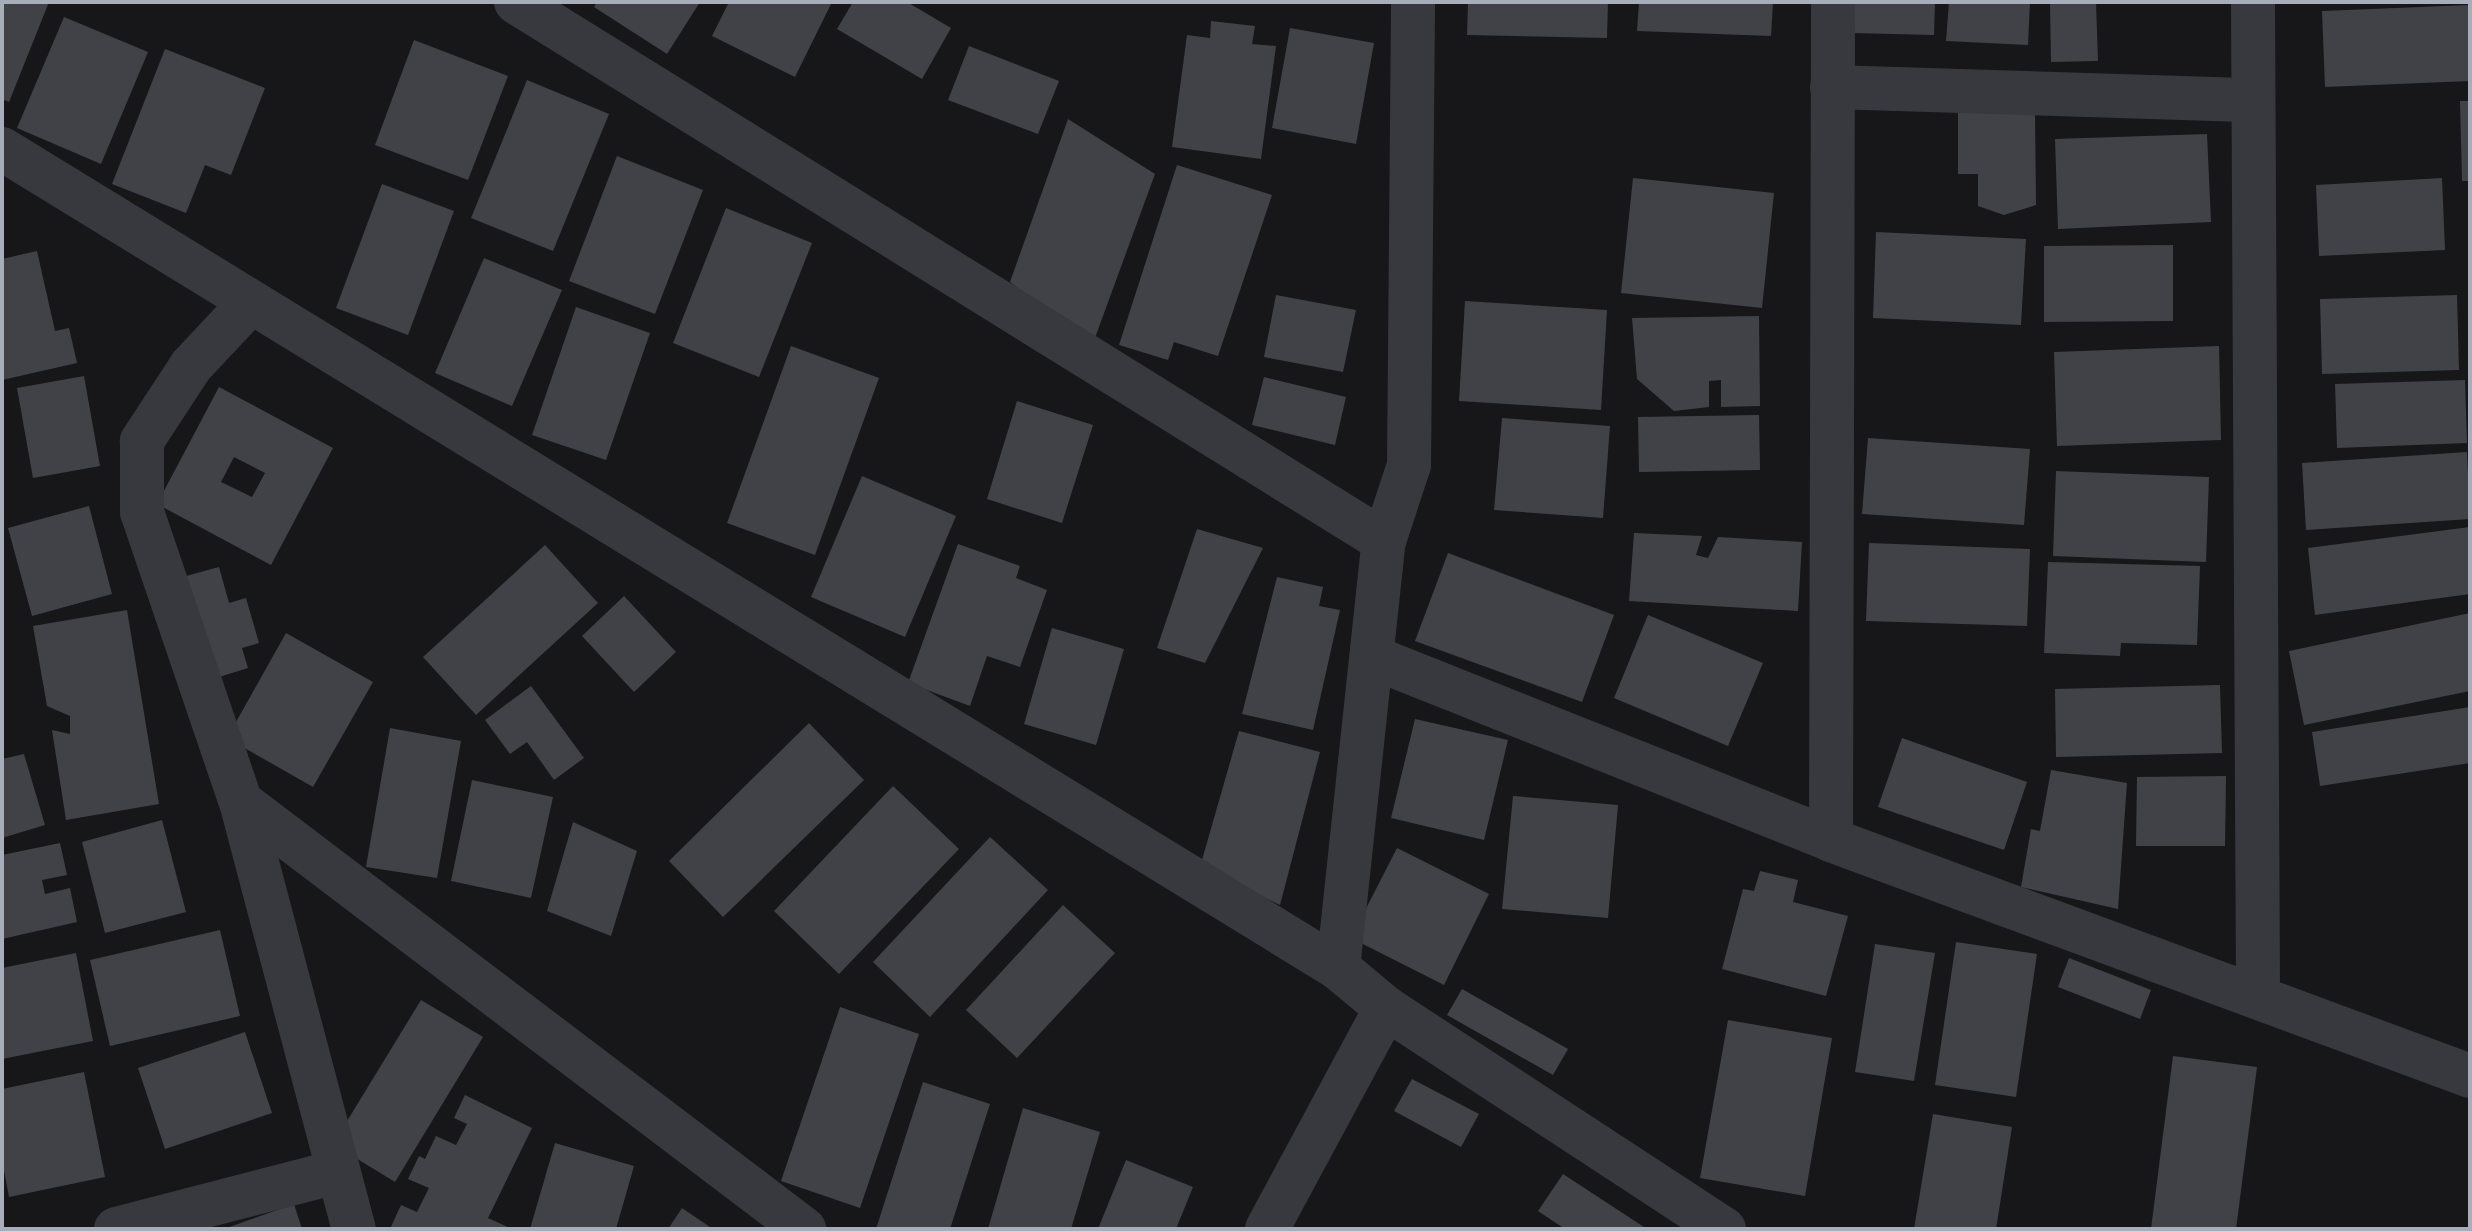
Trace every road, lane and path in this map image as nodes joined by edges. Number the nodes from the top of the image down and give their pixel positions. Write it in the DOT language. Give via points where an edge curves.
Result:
graph roads {
  1 [pos="516,2"];
  2 [pos="1833,2"];
  3 [pos="2253,2"];
  4 [pos="1407,5"];
  5 [pos="1832,87"];
  6 [pos="2253,100"];
  7 [pos="2,149"];
  8 [pos="249,304"];
  9 [pos="1384,541"];
  10 [pos="1372,657"];
  11 [pos="241,802"];
  12 [pos="1831,840"];
  13 [pos="1338,968"];
  14 [pos="2258,997"];
  15 [pos="1386,1008"];
  16 [pos="2470,1076"];
  17 [pos="337,1172"];
  18 [pos="116,1229"];
  19 [pos="354,1229"];
  20 [pos="804,1229"];
  21 [pos="1267,1229"];
  22 [pos="1724,1229"];
  1 -- 9 [label="street"];
  2 -- 5 [label="street"];
  3 -- 6 [label="street"];
  4 -- 9 [label="street" via="1409,465"];
  5 -- 6 [label="street"];
  5 -- 12 [label="street"];
  6 -- 14 [label="street"];
  7 -- 8 [label="street"];
  8 -- 11 [label="street" via="191,366 142,441 142,512"];
  8 -- 13 [label="street"];
  9 -- 10 [label="street"];
  10 -- 12 [label="street"];
  10 -- 13 [label="street"];
  11 -- 17 [label="street"];
  11 -- 20 [label="street"];
  12 -- 14 [label="street"];
  13 -- 15 [label="street"];
  14 -- 16 [label="street"];
  15 -- 21 [label="street"];
  15 -- 22 [label="street"];
  17 -- 18 [label="street"];
  17 -- 19 [label="street"];
}
